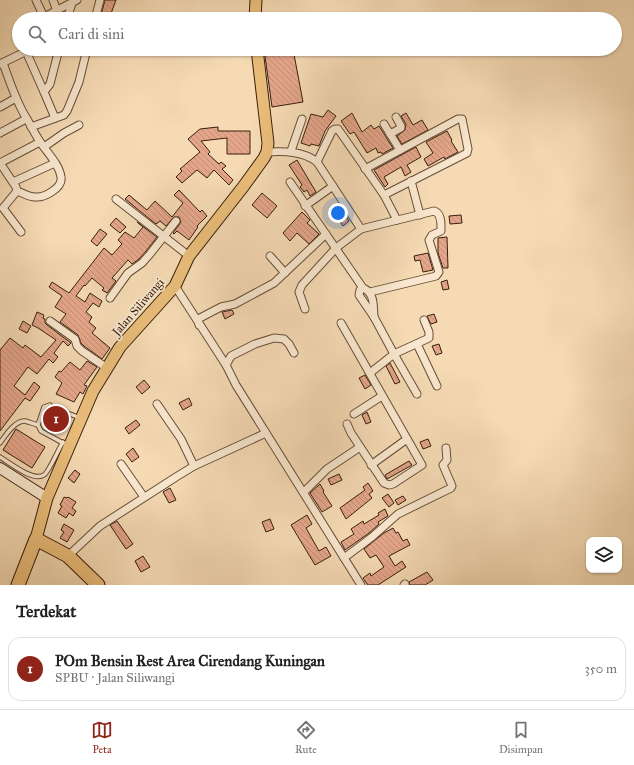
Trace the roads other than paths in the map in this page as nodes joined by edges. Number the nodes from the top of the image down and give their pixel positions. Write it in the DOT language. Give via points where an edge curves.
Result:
graph roads {
  1 [pos="36,0"];
  2 [pos="53,0"];
  3 [pos="100,0"];
  4 [pos="256,0"];
  5 [pos="74,2"];
  6 [pos="57,11"];
  7 [pos="39,12"];
  8 [pos="70,12"];
  9 [pos="97,12"];
  10 [pos="255,12"];
  11 [pos="16,56"];
  12 [pos="30,56"];
  13 [pos="58,56"];
  14 [pos="85,56"];
  15 [pos="258,56"];
  16 [pos="1,63"];
  17 [pos="3,75"];
  18 [pos="44,92"];
  19 [pos="16,98"];
  20 [pos="0,107"];
  21 [pos="396,117"];
  22 [pos="55,118"];
  23 [pos="26,119"];
  24 [pos="302,119"];
  25 [pos="79,124"];
  26 [pos="384,124"];
  27 [pos="31,127"];
  28 [pos="0,133"];
  29 [pos="390,134"];
  30 [pos="42,144"];
  31 [pos="400,150"];
  32 [pos="291,151"];
  33 [pos="267,152"];
  34 [pos="317,162"];
  35 [pos="0,163"];
  36 [pos="55,163"];
  37 [pos="365,169"];
  38 [pos="411,181"];
  39 [pos="13,182"];
  40 [pos="290,182"];
  41 [pos="333,186"];
  42 [pos="17,191"];
  43 [pos="384,196"];
  44 [pos="116,199"];
  45 [pos="305,206"];
  46 [pos="420,215"];
  47 [pos="397,220"];
  48 [pos="176,221"];
  49 [pos="360,229"];
  50 [pos="21,232"];
  51 [pos="326,234"];
  52 [pos="164,237"];
  53 [pos="336,248"];
  54 [pos="189,256"];
  55 [pos="270,256"];
  56 [pos="285,273"];
  57 [pos="175,286"];
  58 [pos="363,288"];
  59 [pos="370,292"];
  60 [pos="110,298"];
  61 [pos="305,309"];
  62 [pos="374,317"];
  63 [pos="424,320"];
  64 [pos="50,321"];
  65 [pos="341,324"];
  66 [pos="199,325"];
  67 [pos="418,344"];
  68 [pos="294,353"];
  69 [pos="394,354"];
  70 [pos="226,365"];
  71 [pos="107,368"];
  72 [pos="370,373"];
  73 [pos="436,386"];
  74 [pos="417,394"];
  75 [pos="382,396"];
  76 [pos="157,404"];
  77 [pos="50,405"];
  78 [pos="70,414"];
  79 [pos="354,414"];
  80 [pos="81,419"];
  81 [pos="347,424"];
  82 [pos="38,425"];
  83 [pos="266,433"];
  84 [pos="407,439"];
  85 [pos="0,443"];
  86 [pos="66,444"];
  87 [pos="360,447"];
  88 [pos="446,448"];
  89 [pos="0,457"];
  90 [pos="121,464"];
  91 [pos="371,465"];
  92 [pos="194,466"];
  93 [pos="1,470"];
  94 [pos="304,492"];
  95 [pos="144,497"];
  96 [pos="47,498"];
  97 [pos="36,539"];
  98 [pos="68,556"];
  99 [pos="344,558"];
  100 [pos="18,585"];
  101 [pos="98,585"];
  102 [pos="361,585"];
  1 -- 7 [label="street"];
  2 -- 6 [label="street"];
  3 -- 9 [label="street"];
  4 -- 10 [label="main road"];
  5 -- 6 [label="street"];
  5 -- 8 [label="street"];
  11 -- 16 [label="street"];
  12 -- 18 [label="street"];
  13 -- 18 [label="street" via="50,84"];
  14 -- 22 [label="street" via="79,82 68,109 64,115"];
  15 -- 33 [label="main road"];
  16 -- 17 [label="street"];
  17 -- 19 [label="street"];
  18 -- 22 [label="street"];
  19 -- 20 [label="street"];
  19 -- 23 [label="street"];
  21 -- 29 [label="street" via="401,128"];
  22 -- 27 [label="street"];
  23 -- 27 [label="street"];
  23 -- 28 [label="street"];
  24 -- 32 [label="street"];
  25 -- 30 [label="street"];
  26 -- 29 [label="street"];
  27 -- 30 [label="street"];
  29 -- 31 [label="street"];
  30 -- 35 [label="street"];
  30 -- 36 [label="street"];
  31 -- 37 [label="street"];
  31 -- 38 [label="street" via="462,119 467,152"];
  32 -- 33 [label="street"];
  32 -- 34 [label="street"];
  33 -- 54 [label="main road, Jalan Siliwangi"];
  34 -- 37 [label="street" via="332,131 338,129"];
  34 -- 41 [label="street"];
  35 -- 39 [label="street"];
  36 -- 39 [label="street"];
  36 -- 42 [label="street" via="61,180 48,194 33,197"];
  37 -- 43 [label="street"];
  38 -- 43 [label="street"];
  38 -- 46 [label="street"];
  39 -- 42 [label="street"];
  40 -- 45 [label="street"];
  41 -- 45 [label="street"];
  41 -- 49 [label="street"];
  42 -- 50 [label="street" via="2,208"];
  43 -- 47 [label="street"];
  44 -- 52 [label="street"];
  45 -- 51 [label="street"];
  46 -- 47 [label="street"];
  46 -- 59 [label="street" via="434,211 439,214 441,231 428,240 439,272 432,278"];
  47 -- 49 [label="street"];
  48 -- 52 [label="street"];
  49 -- 53 [label="street"];
  51 -- 53 [label="street"];
  51 -- 56 [label="street"];
  52 -- 54 [label="street"];
  52 -- 60 [label="street" via="142,263 128,273"];
  53 -- 58 [label="street"];
  53 -- 61 [label="street" via="300,288 300,297"];
  54 -- 57 [label="main road, Jalan Siliwangi"];
  55 -- 56 [label="street"];
  56 -- 66 [label="street" via="274,284 198,319"];
  57 -- 66 [label="street"];
  57 -- 71 [label="main road, Jalan Siliwangi" via="120,347"];
  58 -- 59 [label="street"];
  58 -- 62 [label="street" via="359,295"];
  59 -- 62 [label="street"];
  62 -- 69 [label="street"];
  63 -- 67 [label="street" via="430,335"];
  64 -- 71 [label="street" via="75,339 82,351"];
  65 -- 72 [label="street"];
  66 -- 70 [label="street"];
  67 -- 69 [label="street"];
  67 -- 73 [label="street"];
  68 -- 70 [label="street" via="284,339 274,338 231,356"];
  69 -- 72 [label="street"];
  69 -- 74 [label="street"];
  70 -- 83 [label="street"];
  71 -- 80 [label="main road, Jalan Siliwangi" via="93,391"];
  72 -- 75 [label="street"];
  75 -- 79 [label="street"];
  75 -- 84 [label="street"];
  76 -- 92 [label="street" via="181,439"];
  77 -- 82 [label="lane" via="44,407"];
  78 -- 80 [label="lane"];
  80 -- 86 [label="main road, Jalan Siliwangi"];
  81 -- 87 [label="street"];
  82 -- 85 [label="lane" via="24,421 18,423"];
  82 -- 86 [label="lane" via="41,431"];
  83 -- 92 [label="street"];
  83 -- 94 [label="street"];
  84 -- 91 [label="street"];
  84 -- 91 [label="street" via="422,465 389,485 384,483"];
  86 -- 89 [label="lane" via="46,473 39,476 24,472"];
  86 -- 96 [label="main road, Jalan Siliwangi"];
  87 -- 91 [label="street"];
  87 -- 94 [label="street" via="327,469"];
  88 -- 99 [label="street" via="447,460 443,464 451,488 398,514"];
  90 -- 95 [label="street"];
  92 -- 95 [label="street"];
  93 -- 96 [label="main road"];
  94 -- 99 [label="street"];
  95 -- 98 [label="street" via="100,526"];
  96 -- 97 [label="main road, Jalan Siliwangi"];
  97 -- 98 [label="highway"];
  97 -- 100 [label="highway"];
  98 -- 101 [label="highway"];
  99 -- 102 [label="street"];
}
